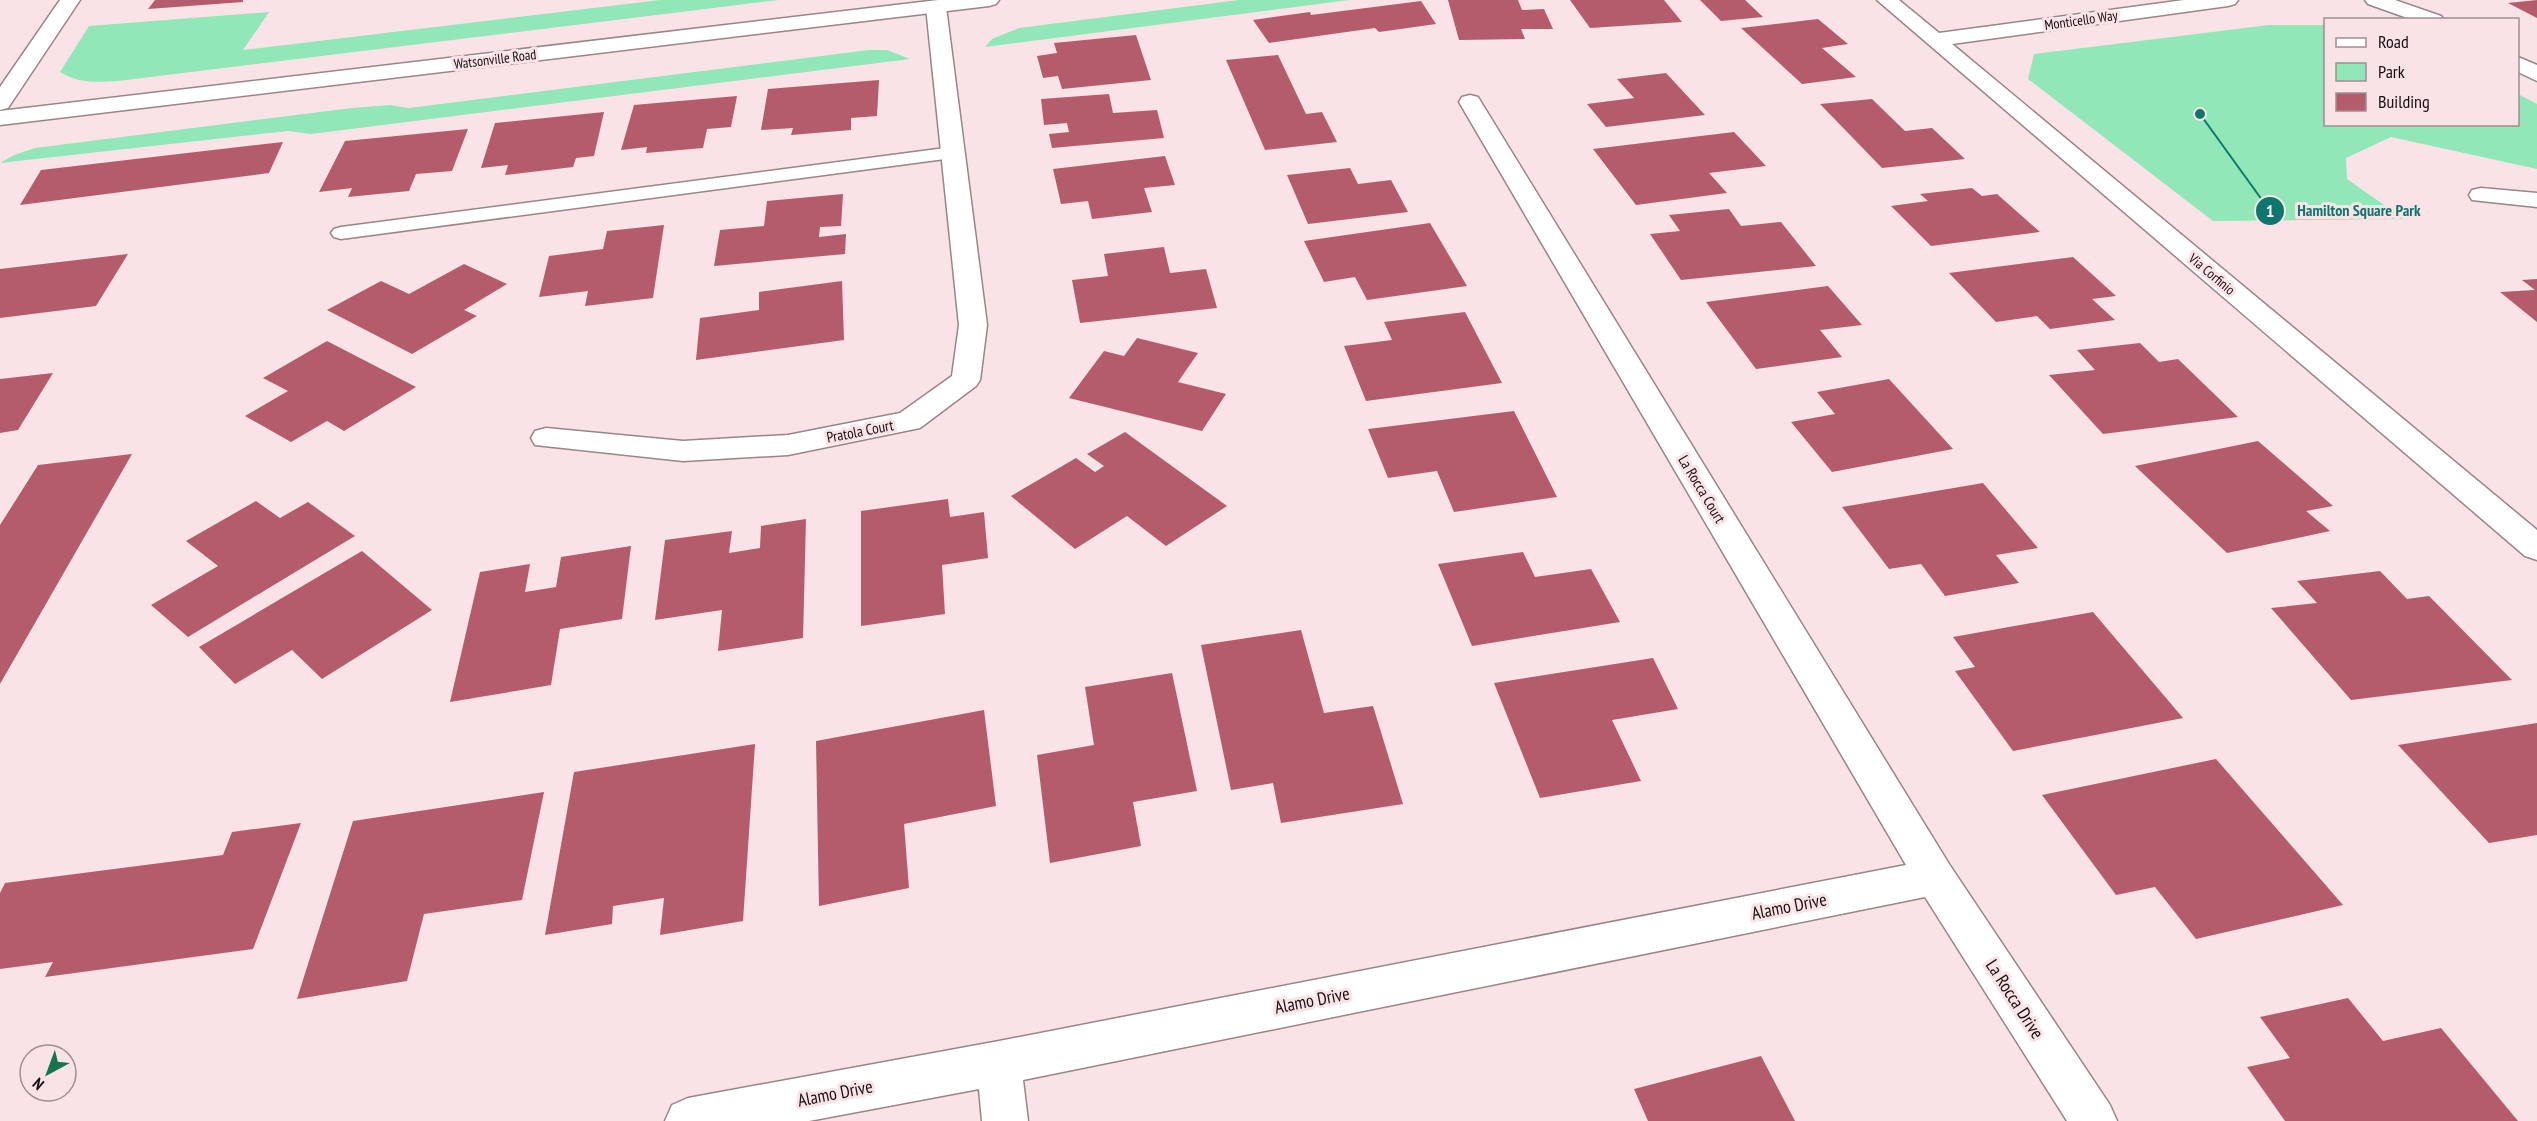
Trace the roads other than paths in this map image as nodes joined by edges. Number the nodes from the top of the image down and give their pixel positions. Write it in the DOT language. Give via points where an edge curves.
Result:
graph roads {
  1 [pos="70,0"];
  2 [pos="989,0"];
  3 [pos="1887,0"];
  4 [pos="2228,0"];
  5 [pos="2375,0"];
  6 [pos="936,7"];
  7 [pos="2428,18"];
  8 [pos="1934,40"];
  9 [pos="2519,64"];
  10 [pos="2537,74"];
  11 [pos="1470,102"];
  12 [pos="0,103"];
  13 [pos="0,118"];
  14 [pos="953,153"];
  15 [pos="2481,195"];
  16 [pos="2537,200"];
  17 [pos="341,233"];
  18 [pos="546,438"];
  19 [pos="2537,548"];
  20 [pos="1935,876"];
  21 [pos="999,1063"];
  22 [pos="688,1121"];
  23 [pos="1005,1121"];
  24 [pos="2094,1121"];
  1 -- 12 [label="street"];
  2 -- 6 [label="street, Watsonville Road"];
  3 -- 8 [label="street, Via Corfinio"];
  4 -- 8 [label="street, Monticello Way"];
  5 -- 7 [label="street"];
  6 -- 13 [label="street, Watsonville Road"];
  6 -- 14 [label="street, Pratola Court"];
  8 -- 19 [label="street, Via Corfinio"];
  9 -- 10 [label="street"];
  11 -- 20 [label="street, La Rocca Court"];
  14 -- 17 [label="lane"];
  14 -- 18 [label="street, Pratola Court" via="974,325 966,380 909,421 788,445 682,451"];
  15 -- 16 [label="street"];
  20 -- 21 [label="street, Alamo Drive"];
  20 -- 24 [label="street, La Rocca Drive"];
  21 -- 22 [label="street, Alamo Drive"];
  21 -- 23 [label="street"];
}
